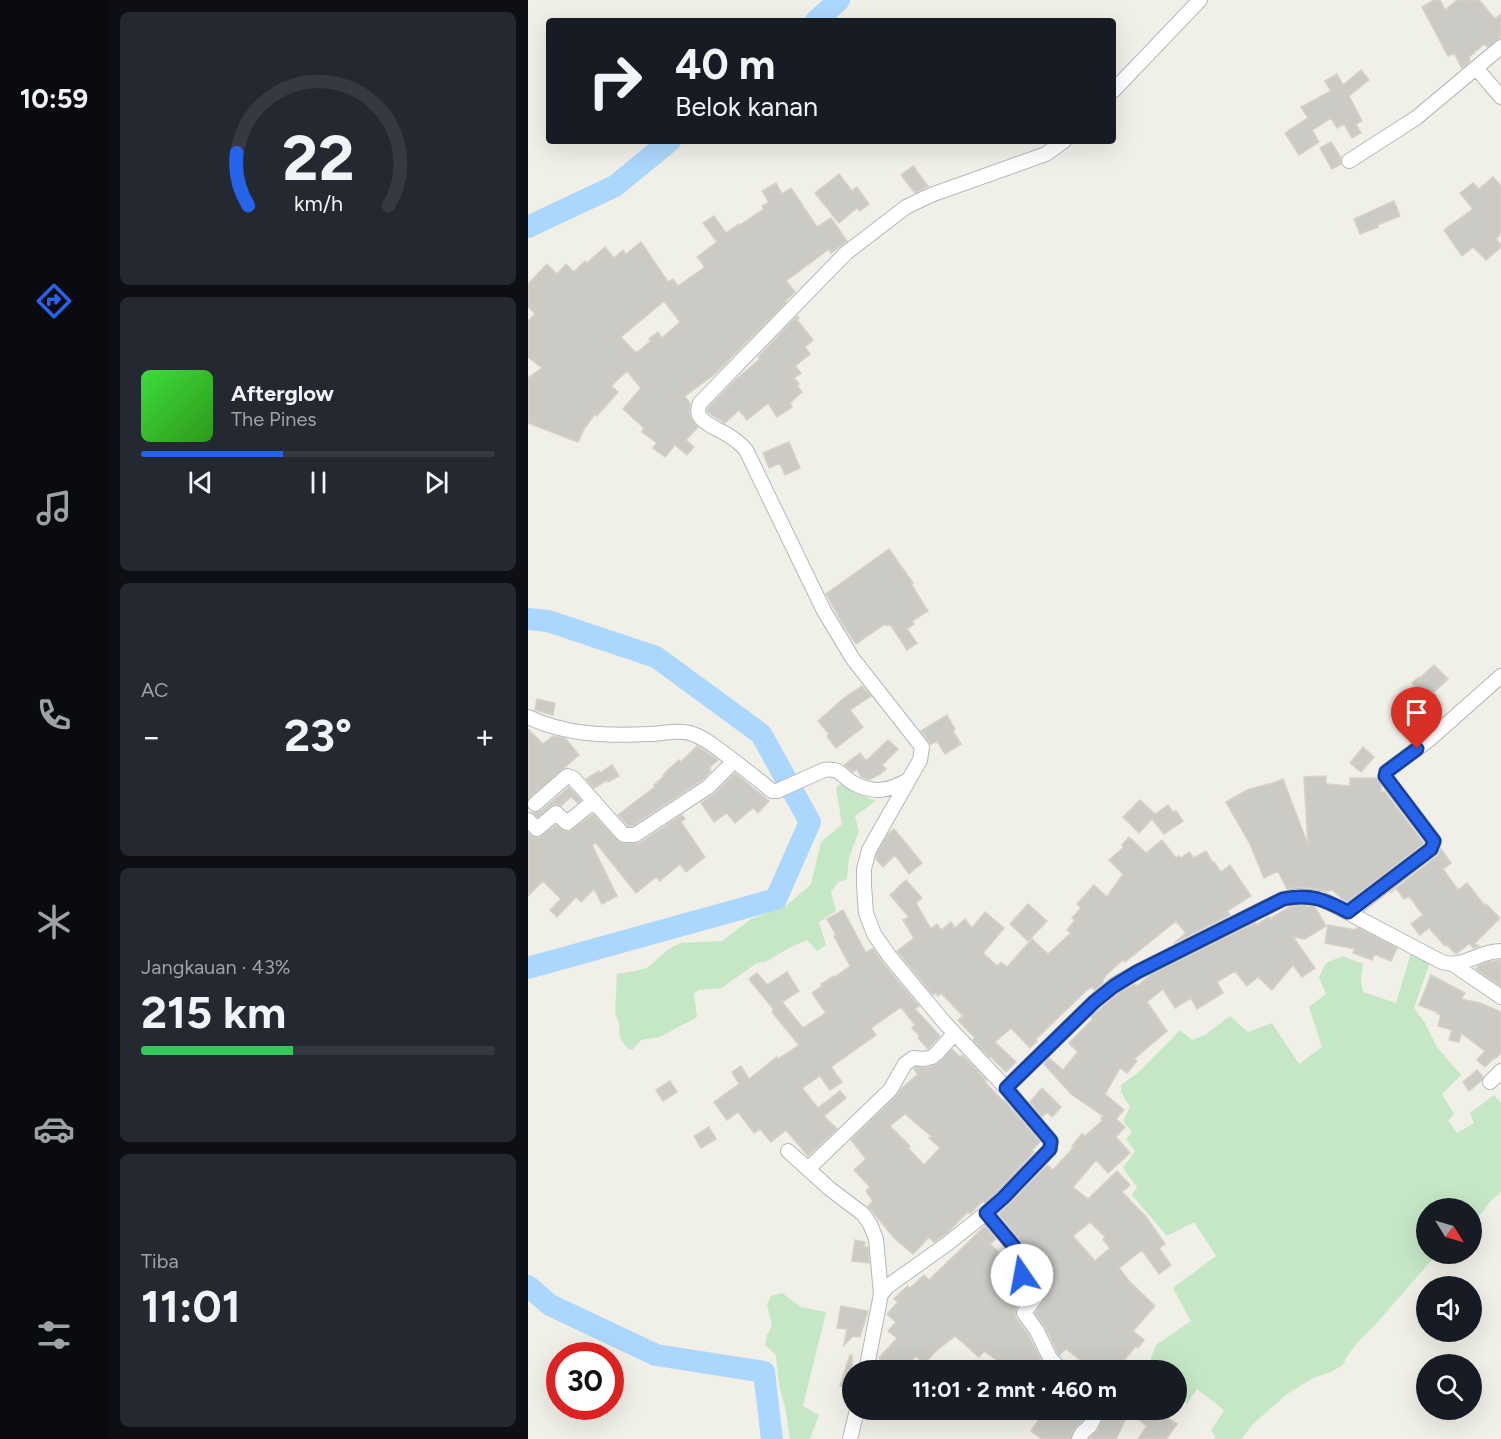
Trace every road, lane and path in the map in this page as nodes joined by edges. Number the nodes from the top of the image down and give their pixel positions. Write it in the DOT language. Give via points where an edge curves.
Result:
graph roads {
  1 [pos="1200,0"];
  2 [pos="1501,47"];
  3 [pos="1476,68"];
  4 [pos="1116,88"];
  5 [pos="1501,97"];
  6 [pos="1060,144"];
  7 [pos="1349,161"];
  8 [pos="1501,676"];
  9 [pos="528,717"];
  10 [pos="734,761"];
  11 [pos="910,779"];
  12 [pos="594,801"];
  13 [pos="535,804"];
  14 [pos="528,820"];
  15 [pos="1348,912"];
  16 [pos="1501,951"];
  17 [pos="1454,965"];
  18 [pos="1501,997"];
  19 [pos="954,1034"];
  20 [pos="1501,1071"];
  21 [pos="1490,1082"];
  22 [pos="1006,1088"];
  23 [pos="788,1151"];
  24 [pos="808,1169"];
  25 [pos="986,1213"];
  26 [pos="881,1294"];
  27 [pos="868,1360"];
  28 [pos="1052,1360"];
  29 [pos="855,1420"];
  30 [pos="1093,1420"];
  31 [pos="850,1439"];
  32 [pos="1080,1439"];
  1 -- 4 [label="street"];
  2 -- 3 [label="street"];
  3 -- 5 [label="street"];
  3 -- 7 [label="street" via="1416,118"];
  6 -- 11 [label="street" via="1046,154 906,207 846,253 697,409 705,422 746,450 837,634 922,747 921,760"];
  8 -- 15 [label="street" via="1386,772 1386,778 1434,841 1433,845"];
  9 -- 10 [label="street" via="566,730 604,734 679,730 702,738"];
  10 -- 11 [label="street" via="772,791 832,769 854,783 879,791"];
  10 -- 12 [label="street" via="708,787 635,835 624,835"];
  11 -- 19 [label="street" via="869,850 864,869 866,913 874,934 890,957"];
  12 -- 13 [label="street" via="578,782 567,776"];
  12 -- 14 [label="street" via="567,823 555,813 537,829"];
  15 -- 17 [label="street"];
  15 -- 22 [label="street" via="1320,898 1283,899 1137,972 1094,1002"];
  16 -- 17 [label="street" via="1486,952"];
  17 -- 18 [label="street"];
  19 -- 22 [label="street"];
  19 -- 24 [label="street" via="932,1057 913,1058 905,1064 890,1090"];
  20 -- 21 [label="street"];
  22 -- 25 [label="street" via="1052,1145"];
  23 -- 24 [label="street"];
  24 -- 26 [label="street" via="870,1224 876,1239"];
  25 -- 26 [label="street"];
  25 -- 28 [label="street" via="1027,1262 1022,1275 1036,1297 1024,1313"];
  26 -- 27 [label="street"];
  29 -- 31 [label="street"];
  30 -- 32 [label="street"];
}
